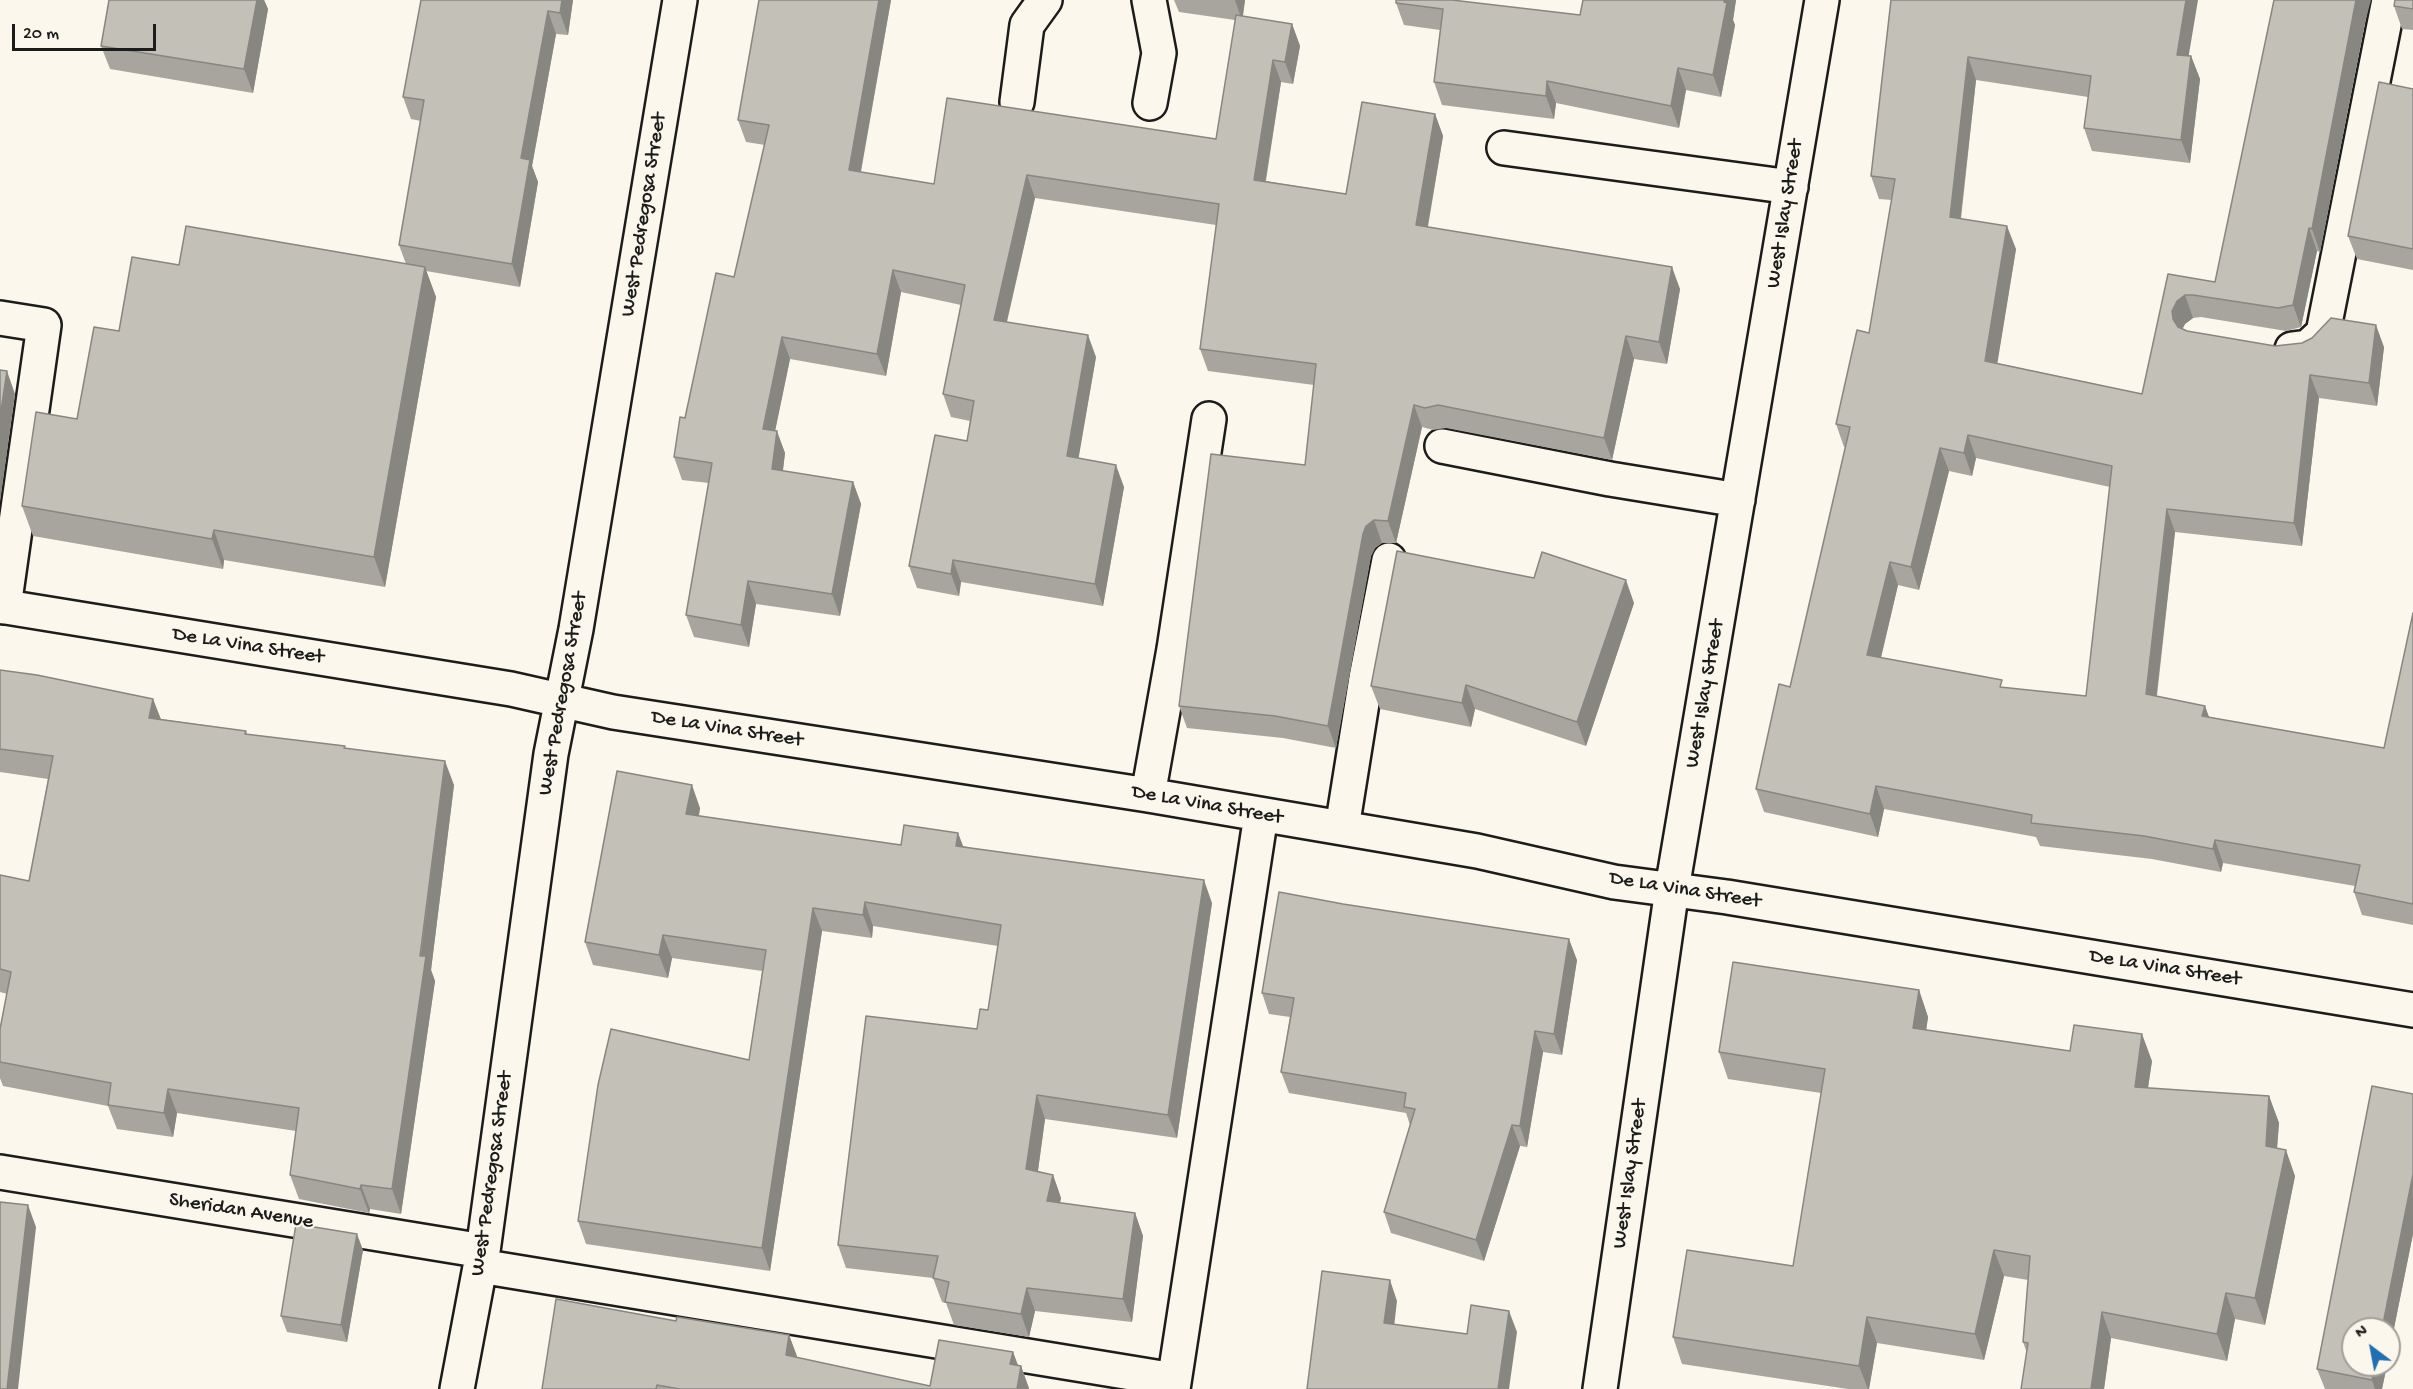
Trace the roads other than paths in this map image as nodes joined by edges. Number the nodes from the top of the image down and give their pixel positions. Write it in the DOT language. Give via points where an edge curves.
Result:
graph roads {
  1 [pos="680,0"];
  2 [pos="1045,0"];
  3 [pos="1149,0"];
  4 [pos="1822,0"];
  5 [pos="2389,0"];
  6 [pos="1017,102"];
  7 [pos="1150,103"];
  8 [pos="1504,148"];
  9 [pos="1791,187"];
  10 [pos="0,318"];
  11 [pos="2265,347"];
  12 [pos="1209,419"];
  13 [pos="1442,446"];
  14 [pos="1738,500"];
  15 [pos="1389,560"];
  16 [pos="2,607"];
  17 [pos="562,699"];
  18 [pos="1148,795"];
  19 [pos="1261,815"];
  20 [pos="1342,828"];
  21 [pos="1672,889"];
  22 [pos="2413,1010"];
  23 [pos="0,1172"];
  24 [pos="481,1259"];
  25 [pos="1174,1385"];
  26 [pos="457,1389"];
  27 [pos="1600,1389"];
  1 -- 17 [label="street, West Pedregosa Street"];
  2 -- 6 [label="street" via="1027,25"];
  3 -- 7 [label="street" via="1159,53"];
  4 -- 9 [label="street, West Islay Street"];
  5 -- 11 [label="street" via="2323,333 2308,347"];
  8 -- 9 [label="street"];
  9 -- 14 [label="street, West Islay Street"];
  10 -- 16 [label="street" via="44,325"];
  12 -- 18 [label="street"];
  13 -- 14 [label="street"];
  14 -- 21 [label="street, West Islay Street"];
  15 -- 20 [label="street"];
  16 -- 17 [label="street, De La Vina Street"];
  17 -- 18 [label="street, De La Vina Street" via="613,712"];
  17 -- 24 [label="street, West Pedregosa Street" via="551,754"];
  18 -- 19 [label="street, De La Vina Street"];
  19 -- 20 [label="street, De La Vina Street"];
  19 -- 25 [label="street"];
  20 -- 21 [label="street, De La Vina Street" via="1476,851 1614,882"];
  21 -- 22 [label="street, De La Vina Street"];
  21 -- 27 [label="street, West Islay Street"];
  23 -- 24 [label="street, Sheridan Avenue"];
  24 -- 25 [label="street, Sheridan Avenue"];
  24 -- 26 [label="street, West Pedregosa Street"];
}
